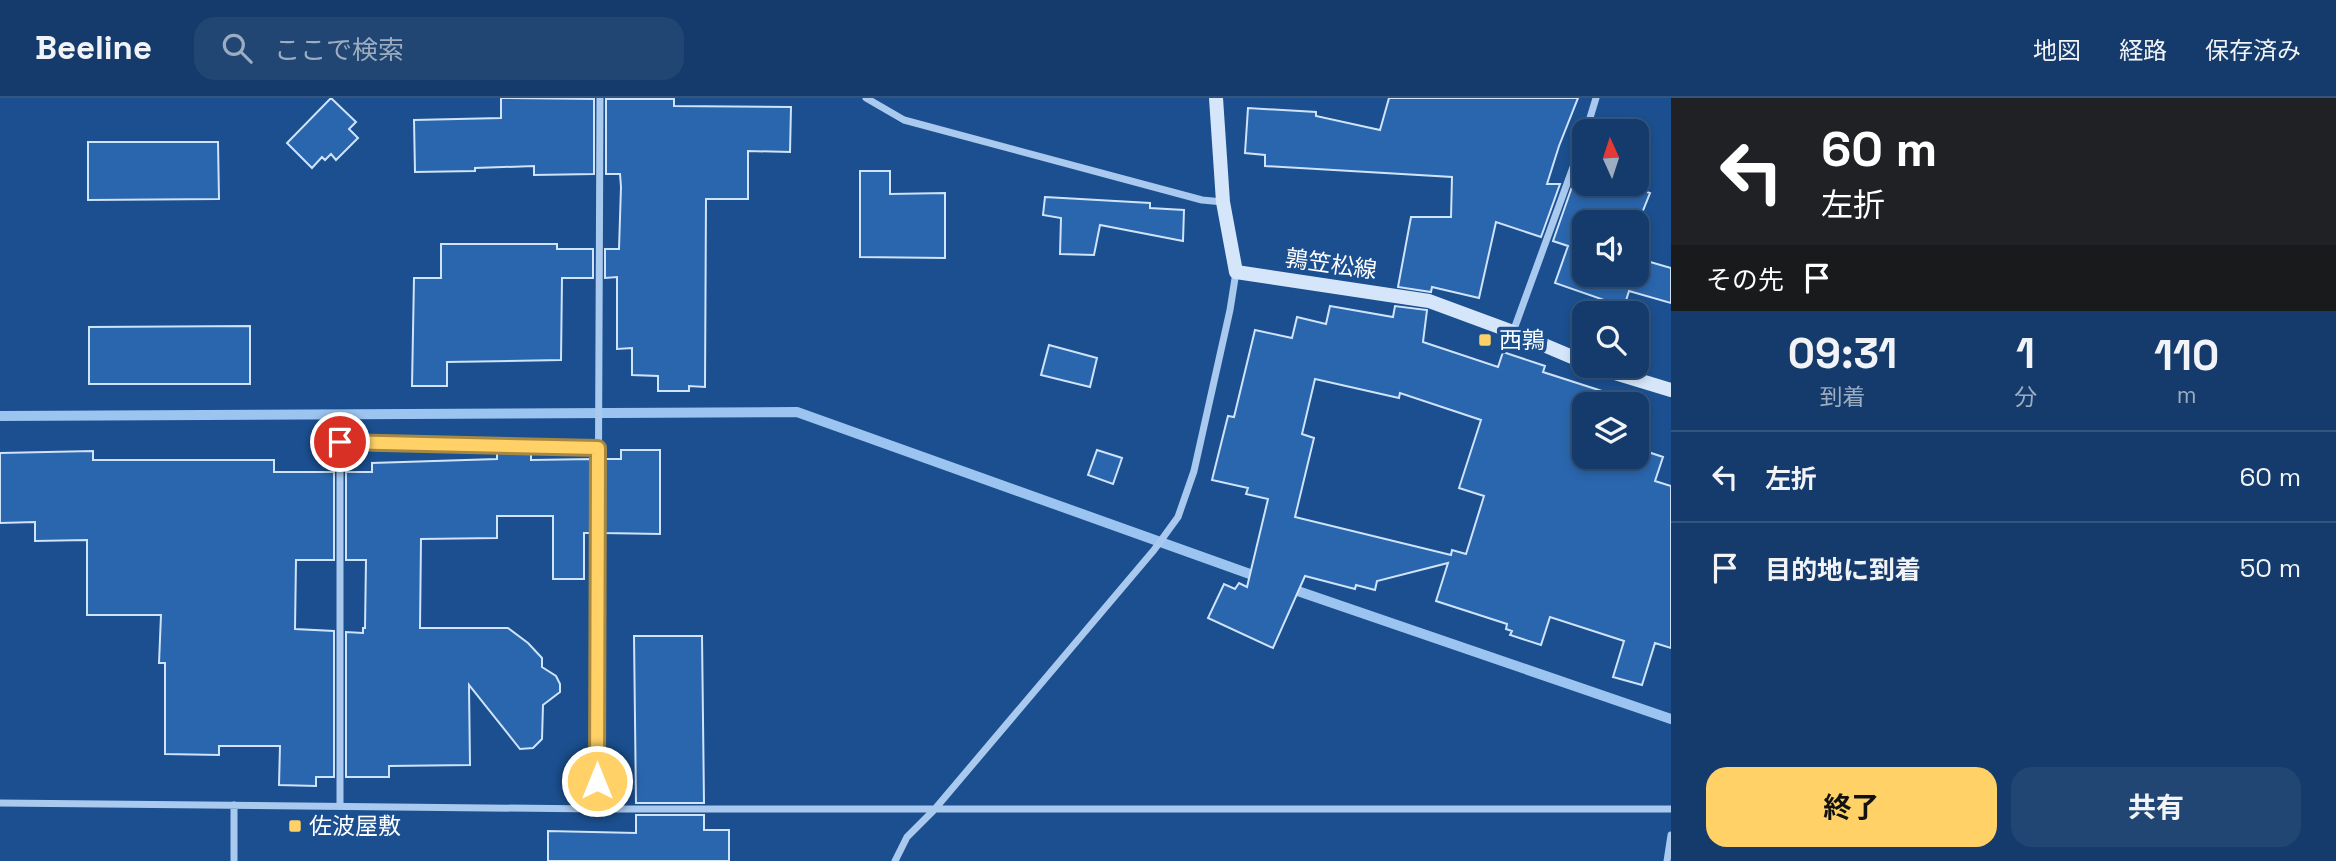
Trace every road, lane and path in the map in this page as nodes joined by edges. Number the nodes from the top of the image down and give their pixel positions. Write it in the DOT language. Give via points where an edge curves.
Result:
graph roads {
  1 [pos="600,98"];
  2 [pos="866,98"];
  3 [pos="1216,98"];
  4 [pos="1596,98"];
  5 [pos="1590,119"];
  6 [pos="1572,170"];
  7 [pos="1223,202"];
  8 [pos="1236,272"];
  9 [pos="1513,332"];
  10 [pos="1572,357"];
  11 [pos="1632,378"];
  12 [pos="1671,390"];
  13 [pos="598,448"];
  14 [pos="0,803"];
  15 [pos="234,805"];
  16 [pos="340,806"];
  17 [pos="597,809"];
  18 [pos="1671,809"];
  19 [pos="934,810"];
  20 [pos="1671,835"];
  21 [pos="234,861"];
  22 [pos="895,861"];
  23 [pos="1667,861"];
  1 -- 13 [label="street"];
  2 -- 7 [label="street" via="904,120"];
  3 -- 7 [label="main road"];
  4 -- 5 [label="street"];
  6 -- 9 [label="street"];
  7 -- 8 [label="main road"];
  8 -- 9 [label="main road, 鶉笠松線" via="1429,301"];
  8 -- 19 [label="street" via="1194,471 1178,517"];
  9 -- 10 [label="main road, 鶉笠松線"];
  11 -- 12 [label="main road"];
  13 -- 16 [label="street" via="340,442"];
  13 -- 17 [label="street"];
  14 -- 15 [label="street"];
  15 -- 16 [label="street"];
  15 -- 21 [label="street"];
  16 -- 17 [label="street"];
  17 -- 19 [label="street"];
  18 -- 19 [label="street"];
  19 -- 22 [label="street" via="907,836"];
  20 -- 23 [label="street"];
}
